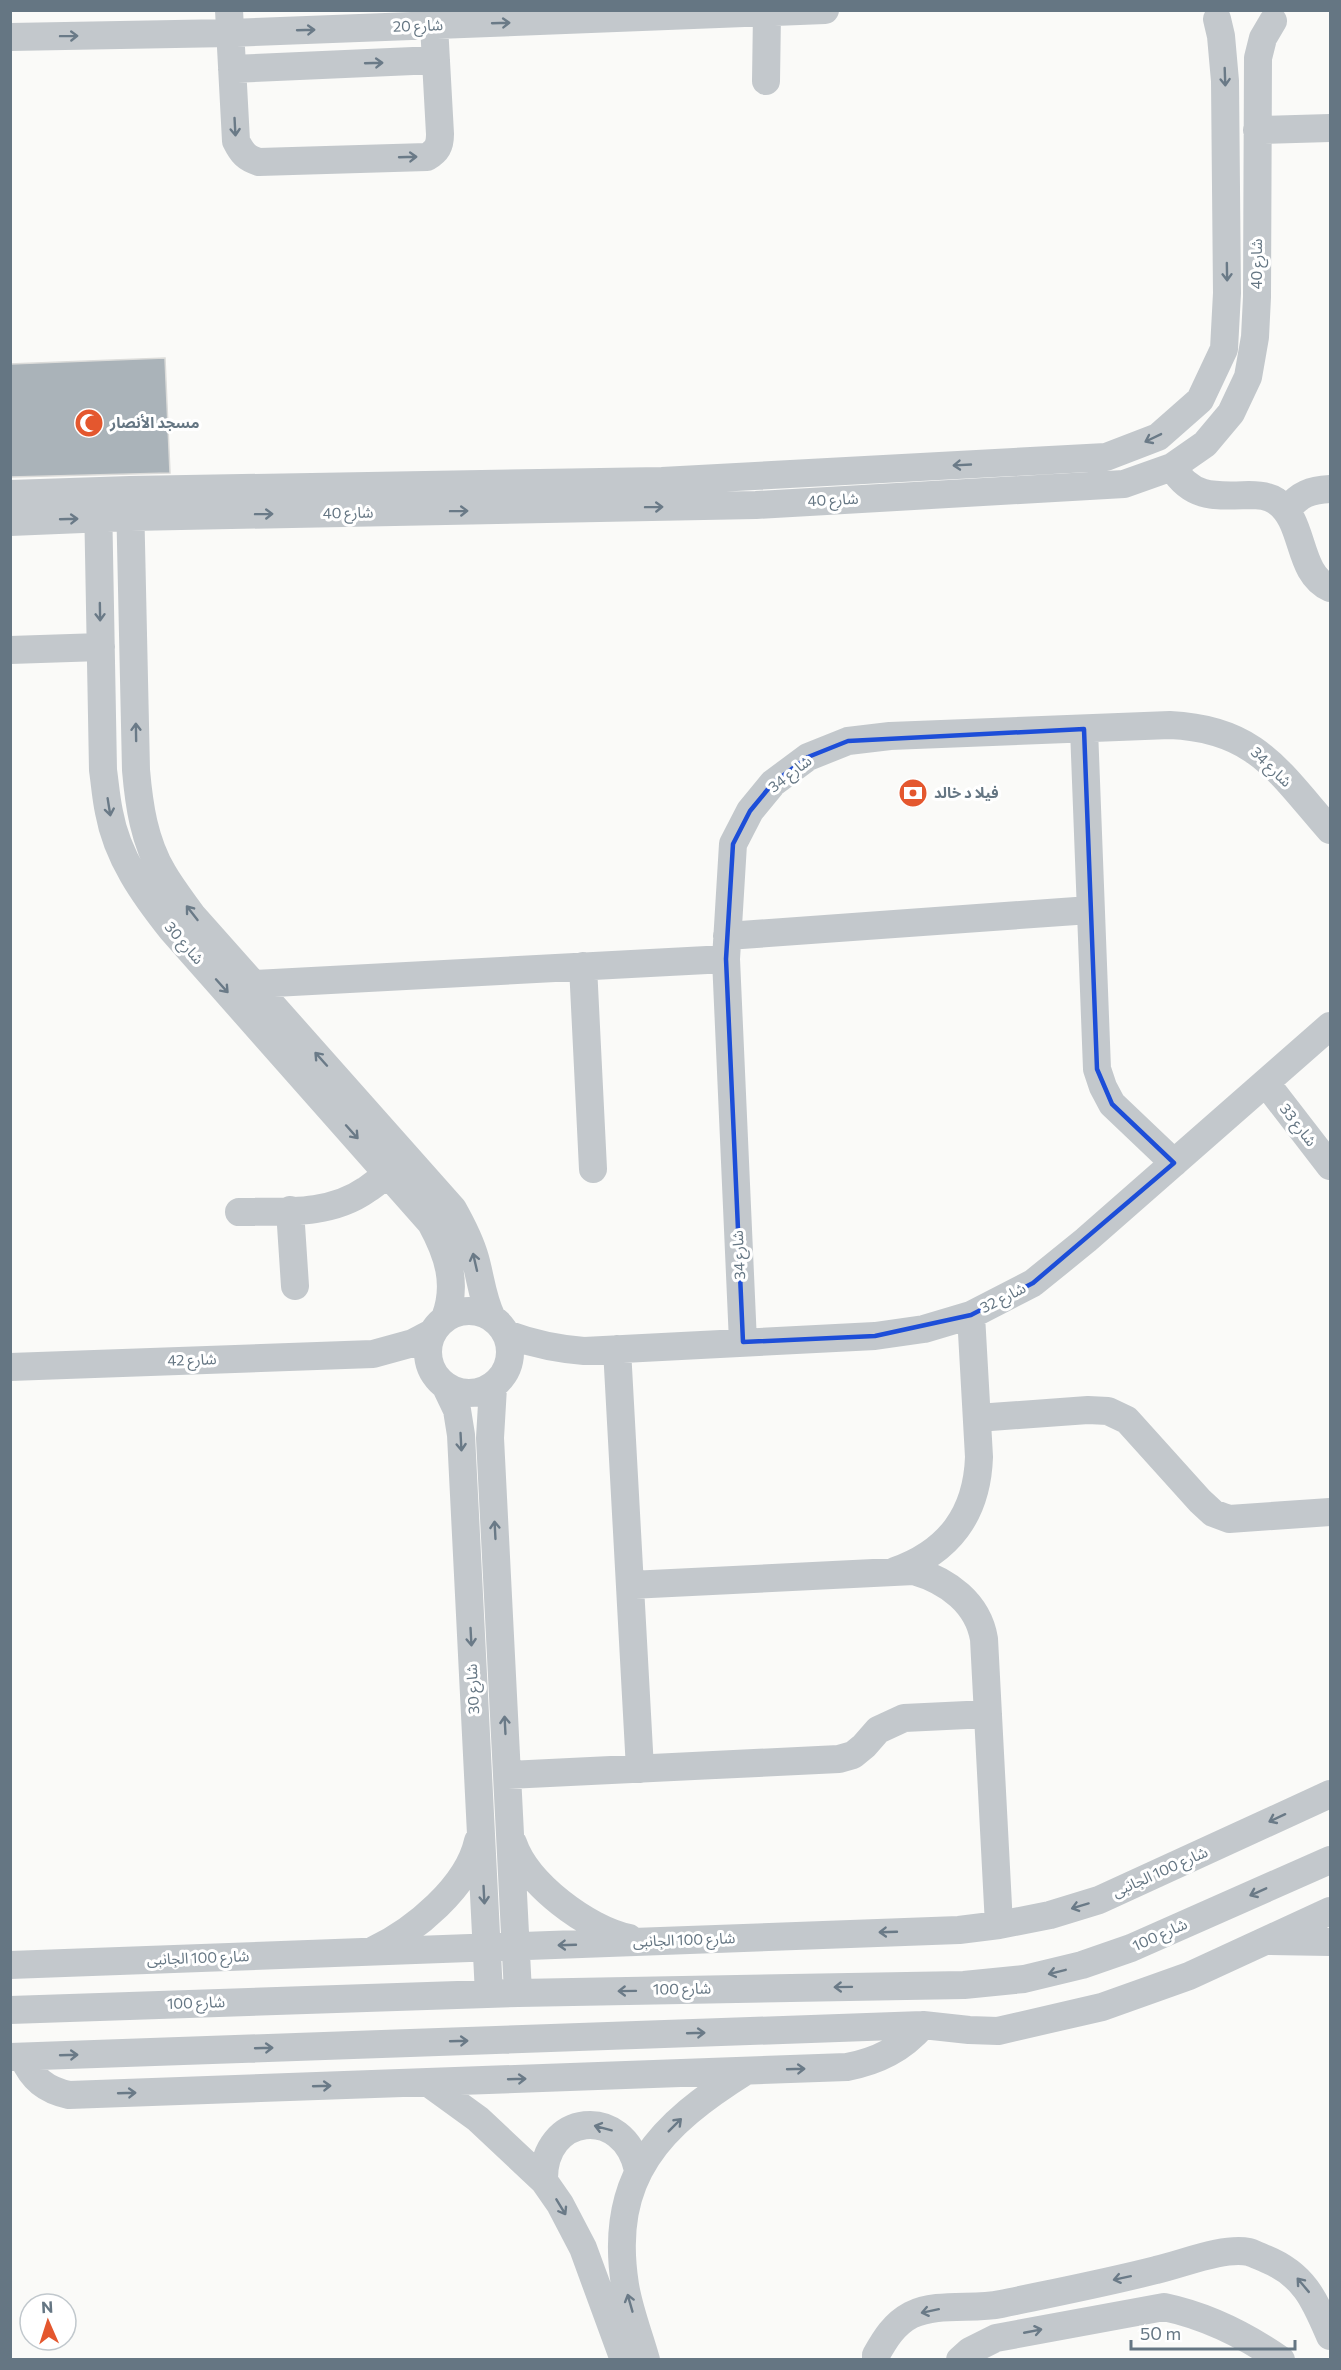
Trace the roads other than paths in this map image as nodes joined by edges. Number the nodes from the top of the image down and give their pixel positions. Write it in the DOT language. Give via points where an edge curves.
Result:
graph roads {
  1 [pos="825,10"];
  2 [pos="767,13"];
  3 [pos="1281,13"];
  4 [pos="1213,15"];
  5 [pos="243,22"];
  6 [pos="434,26"];
  7 [pos="10,37"];
  8 [pos="436,60"];
  9 [pos="232,69"];
  10 [pos="766,81"];
  11 [pos="1330,128"];
  12 [pos="1257,130"];
  13 [pos="1172,467"];
  14 [pos="1330,489"];
  15 [pos="10,494"];
  16 [pos="131,503"];
  17 [pos="98,505"];
  18 [pos="1287,510"];
  19 [pos="10,522"];
  20 [pos="132,574"];
  21 [pos="100,575"];
  22 [pos="1330,588"];
  23 [pos="101,647"];
  24 [pos="10,650"];
  25 [pos="1084,729"];
  26 [pos="1330,830"];
  27 [pos="1090,910"];
  28 [pos="727,948"];
  29 [pos="583,966"];
  30 [pos="255,984"];
  31 [pos="1330,1026"];
  32 [pos="1266,1083"];
  33 [pos="1174,1163"];
  34 [pos="1330,1166"];
  35 [pos="593,1169"];
  36 [pos="388,1173"];
  37 [pos="290,1210"];
  38 [pos="239,1212"];
  39 [pos="296,1286"];
  40 [pos="971,1315"];
  41 [pos="438,1326"];
  42 [pos="499,1326"];
  43 [pos="743,1342"];
  44 [pos="617,1349"];
  45 [pos="584,1351"];
  46 [pos="373,1354"];
  47 [pos="10,1367"];
  48 [pos="439,1379"];
  49 [pos="497,1383"];
  50 [pos="977,1418"];
  51 [pos="1330,1512"];
  52 [pos="896,1571"];
  53 [pos="630,1585"];
  54 [pos="988,1714"];
  55 [pos="640,1769"];
  56 [pos="507,1775"];
  57 [pos="1330,1794"];
  58 [pos="480,1828"];
  59 [pos="511,1835"];
  60 [pos="1330,1860"];
  61 [pos="1330,1911"];
  62 [pos="999,1925"];
  63 [pos="646,1941"];
  64 [pos="1265,1941"];
  65 [pos="1330,1942"];
  66 [pos="516,1947"];
  67 [pos="487,1948"];
  68 [pos="371,1952"];
  69 [pos="10,1965"];
  70 [pos="964,1985"];
  71 [pos="518,1993"];
  72 [pos="489,1994"];
  73 [pos="10,2010"];
  74 [pos="923,2025"];
  75 [pos="969,2030"];
  76 [pos="17,2057"];
  77 [pos="746,2071"];
  78 [pos="427,2082"];
  79 [pos="638,2170"];
  80 [pos="544,2181"];
  81 [pos="1155,2270"];
  82 [pos="989,2306"];
  83 [pos="1164,2307"];
  84 [pos="1330,2336"];
  85 [pos="996,2338"];
  86 [pos="624,2360"];
  87 [pos="646,2360"];
  88 [pos="876,2360"];
  89 [pos="960,2360"];
  90 [pos="1281,2360"];
  1 -- 2 [label="street, شارع 20"];
  6 -- 2 [label="street, شارع 20, one-way"];
  2 -- 10 [label="street"];
  3 -- 4 [label="street" via="1262,27 1249,30 1235,28"];
  3 -- 12 [label="street, شارع 40" via="1263,38 1258,58"];
  4 -- 16 [label="street, شارع 40, one-way" via="1223,47 1225,81 1224,349 1200,400 1158,437 1106,457 662,481"];
  5 -- 6 [label="street, شارع 20, one-way"];
  7 -- 5 [label="street, شارع 20, one-way"];
  5 -- 9 [label="street"];
  6 -- 8 [label="street"];
  9 -- 8 [label="street, one-way"];
  9 -- 8 [label="street, one-way" via="236,141 249,159 259,162 426,157 440,144"];
  11 -- 12 [label="street"];
  12 -- 13 [label="street, شارع 40" via="1257,297 1248,377 1231,413 1218,429 1205,444"];
  16 -- 13 [label="street, شارع 40, one-way" via="756,505 1124,484"];
  13 -- 18 [label="street" via="1185,484 1204,494 1256,495 1274,499"];
  14 -- 18 [label="street" via="1304,494"];
  15 -- 17 [label="street, شارع 40"];
  16 -- 17 [label="street, شارع 40"];
  16 -- 20 [label="street, شارع 30"];
  19 -- 17 [label="street, شارع 40, one-way"];
  17 -- 21 [label="street, شارع 30"];
  18 -- 22 [label="street" via="1315,578"];
  20 -- 21 [label="street" via="116,566 106,568"];
  30 -- 20 [label="street, شارع 30, one-way" via="192,915 162,872 148,840 136,770"];
  21 -- 23 [label="street, شارع 30, one-way"];
  23 -- 24 [label="street"];
  23 -- 36 [label="street, شارع 30, one-way" via="109,814 123,856 144,895"];
  25 -- 26 [label="street, شارع 34" via="1170,725 1198,726 1224,733 1249,745 1270,762"];
  25 -- 27 [label="street"];
  25 -- 28 [label="street, شارع 34" via="890,736 848,741 808,757 773,783 750,811 733,844"];
  27 -- 28 [label="street"];
  27 -- 33 [label="street" via="1097,1069 1113,1104"];
  28 -- 29 [label="street"];
  28 -- 43 [label="street, شارع 34"];
  29 -- 30 [label="street"];
  29 -- 35 [label="street"];
  42 -- 30 [label="street, شارع 30, one-way" via="483,1296 475,1258 453,1209"];
  31 -- 32 [label="street, شارع 32"];
  32 -- 33 [label="street, شارع 32"];
  32 -- 34 [label="street, شارع 33"];
  33 -- 40 [label="street, شارع 32" via="1033,1283"];
  36 -- 37 [label="street" via="365,1191 338,1204"];
  36 -- 41 [label="street, شارع 30" via="431,1223 450,1264 452,1297"];
  37 -- 38 [label="street"];
  37 -- 39 [label="street"];
  40 -- 43 [label="street, شارع 32" via="924,1329 875,1336"];
  40 -- 50 [label="street"];
  41 -- 42 [label="street" via="477,1311"];
  41 -- 46 [label="street, شارع 42" via="413,1343"];
  41 -- 48 [label="street" via="428,1353"];
  42 -- 45 [label="street, شارع 32" via="540,1346"];
  42 -- 49 [label="street" via="509,1342 510,1360"];
  43 -- 44 [label="street, شارع 32"];
  44 -- 45 [label="street, شارع 32"];
  44 -- 53 [label="street"];
  45 -- 49 [label="street, شارع 32" via="554,1357"];
  46 -- 47 [label="street, شارع 42"];
  46 -- 48 [label="street, شارع 42" via="394,1357"];
  48 -- 49 [label="street" via="463,1394"];
  48 -- 58 [label="street, شارع 30, one-way" via="457,1410 461,1435"];
  56 -- 49 [label="street, شارع 30, one-way" via="490,1438"];
  50 -- 51 [label="street" via="1108,1412 1126,1420 1213,1513 1238,1519"];
  50 -- 52 [label="street" via="978,1481 972,1503 940,1546"];
  52 -- 53 [label="street"];
  52 -- 54 [label="street" via="931,1576 975,1611 984,1640"];
  53 -- 55 [label="street"];
  54 -- 55 [label="street" via="903,1718 878,1730 852,1755 839,1759"];
  54 -- 62 [label="street"];
  55 -- 56 [label="street"];
  56 -- 59 [label="street, شارع 30"];
  57 -- 62 [label="street, شارع 100 الجانبى, one-way" via="1099,1900 1050,1916"];
  58 -- 67 [label="street, شارع 30, one-way"];
  58 -- 68 [label="street" via="468,1869 455,1887 411,1929"];
  59 -- 63 [label="street" via="526,1868 576,1913 613,1933"];
  59 -- 66 [label="street, شارع 30"];
  60 -- 70 [label="street, شارع 100, one-way" via="1131,1948 1082,1965 1024,1979"];
  61 -- 64 [label="street"];
  62 -- 63 [label="street, شارع 100 الجانبى, one-way" via="959,1930"];
  63 -- 66 [label="street, شارع 100 الجانبى, one-way"];
  64 -- 65 [label="street"];
  64 -- 75 [label="street" via="1189,1976 1102,2007 998,2031"];
  66 -- 67 [label="street, شارع 100 الجانبى"];
  66 -- 71 [label="street, شارع 30"];
  67 -- 68 [label="street, شارع 100 الجانبى"];
  67 -- 72 [label="street, شارع 30"];
  68 -- 69 [label="street, شارع 100 الجانبى"];
  70 -- 71 [label="street, شارع 100, one-way"];
  70 -- 75 [label="street"];
  71 -- 72 [label="street, شارع 100"];
  72 -- 73 [label="street, شارع 100"];
  74 -- 75 [label="street"];
  76 -- 74 [label="street, one-way"];
  77 -- 74 [label="street, one-way" via="865,2064 900,2048"];
  76 -- 78 [label="street, one-way" via="36,2079 69,2095"];
  78 -- 77 [label="street, one-way"];
  79 -- 77 [label="street, one-way" via="674,2126 720,2087"];
  78 -- 80 [label="street" via="478,2119"];
  79 -- 80 [label="street, one-way" via="627,2141 615,2131 585,2125 557,2138 548,2151"];
  87 -- 79 [label="street, one-way" via="625,2288 622,2260 624,2215"];
  80 -- 86 [label="street, one-way" via="583,2247"];
  81 -- 82 [label="street, one-way"];
  81 -- 83 [label="street"];
  84 -- 81 [label="street, one-way" via="1304,2284 1276,2263 1250,2252 1228,2252"];
  82 -- 85 [label="street"];
  82 -- 88 [label="street, one-way" via="938,2308 912,2315 889,2332"];
  85 -- 83 [label="street, one-way"];
  83 -- 90 [label="street" via="1215,2322"];
  85 -- 89 [label="street"];
}
